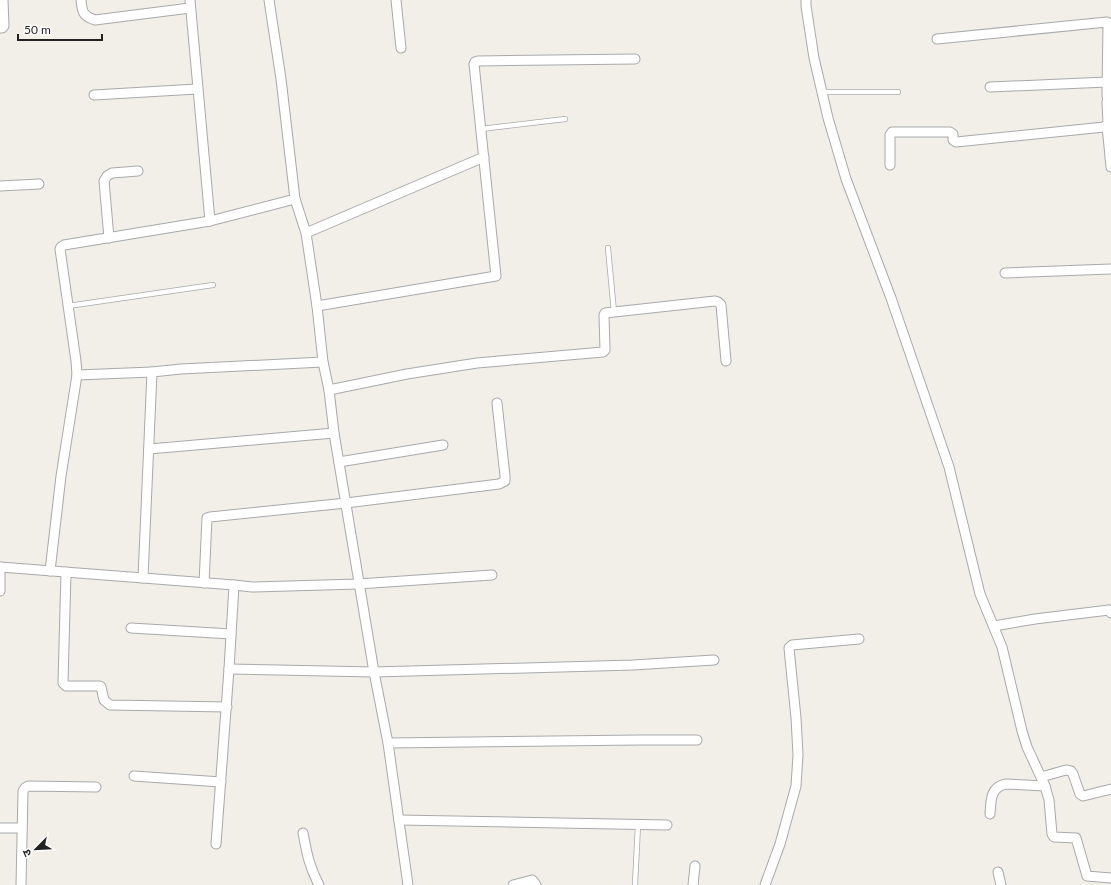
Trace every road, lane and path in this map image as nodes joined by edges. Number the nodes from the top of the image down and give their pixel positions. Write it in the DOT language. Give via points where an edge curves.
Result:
graph roads {
  1 [pos="2,0"];
  2 [pos="81,0"];
  3 [pos="269,0"];
  4 [pos="396,0"];
  5 [pos="806,0"];
  6 [pos="190,4"];
  7 [pos="0,28"];
  8 [pos="937,39"];
  9 [pos="401,48"];
  10 [pos="635,59"];
  11 [pos="1107,82"];
  12 [pos="990,87"];
  13 [pos="197,89"];
  14 [pos="822,92"];
  15 [pos="898,92"];
  16 [pos="94,95"];
  17 [pos="1109,100"];
  18 [pos="565,119"];
  19 [pos="1106,126"];
  20 [pos="481,129"];
  21 [pos="484,157"];
  22 [pos="890,165"];
  23 [pos="1111,167"];
  24 [pos="138,171"];
  25 [pos="39,184"];
  26 [pos="0,186"];
  27 [pos="295,199"];
  28 [pos="210,220"];
  29 [pos="306,233"];
  30 [pos="109,238"];
  31 [pos="608,248"];
  32 [pos="1111,269"];
  33 [pos="1005,273"];
  34 [pos="213,285"];
  35 [pos="68,306"];
  36 [pos="317,306"];
  37 [pos="614,312"];
  38 [pos="726,361"];
  39 [pos="324,362"];
  40 [pos="152,372"];
  41 [pos="77,375"];
  42 [pos="329,390"];
  43 [pos="497,403"];
  44 [pos="334,433"];
  45 [pos="443,445"];
  46 [pos="149,449"];
  47 [pos="339,462"];
  48 [pos="346,503"];
  49 [pos="0,567"];
  50 [pos="50,571"];
  51 [pos="66,572"];
  52 [pos="492,575"];
  53 [pos="143,578"];
  54 [pos="204,583"];
  55 [pos="358,584"];
  56 [pos="234,585"];
  57 [pos="0,591"];
  58 [pos="1111,613"];
  59 [pos="994,626"];
  60 [pos="131,628"];
  61 [pos="231,634"];
  62 [pos="859,640"];
  63 [pos="714,660"];
  64 [pos="229,669"];
  65 [pos="374,672"];
  66 [pos="227,707"];
  67 [pos="697,740"];
  68 [pos="388,744"];
  69 [pos="134,776"];
  70 [pos="1041,777"];
  71 [pos="221,782"];
  72 [pos="1045,786"];
  73 [pos="96,787"];
  74 [pos="1111,789"];
  75 [pos="990,814"];
  76 [pos="399,820"];
  77 [pos="638,825"];
  78 [pos="667,825"];
  79 [pos="0,828"];
  80 [pos="22,828"];
  81 [pos="303,833"];
  82 [pos="216,844"];
  83 [pos="695,866"];
  84 [pos="998,872"];
  85 [pos="1111,878"];
  86 [pos="635,884"];
  87 [pos="21,885"];
  88 [pos="319,885"];
  89 [pos="408,885"];
  90 [pos="513,885"];
  91 [pos="536,885"];
  92 [pos="693,885"];
  93 [pos="765,885"];
  94 [pos="1001,885"];
  1 -- 7 [label="street" via="4,26"];
  2 -- 6 [label="street" via="82,11 87,18 95,20"];
  3 -- 27 [label="street"];
  4 -- 9 [label="street"];
  5 -- 14 [label="street" via="814,58"];
  6 -- 13 [label="street"];
  8 -- 11 [label="street" via="1107,22"];
  10 -- 20 [label="street" via="478,60 474,64"];
  11 -- 12 [label="street"];
  11 -- 17 [label="street"];
  13 -- 16 [label="street"];
  13 -- 28 [label="street"];
  14 -- 15 [label="lane"];
  14 -- 59 [label="street" via="846,179 891,298 949,468 980,594"];
  17 -- 19 [label="street"];
  18 -- 20 [label="lane"];
  19 -- 22 [label="street" via="956,142 950,132 892,132"];
  19 -- 23 [label="street"];
  20 -- 21 [label="street"];
  21 -- 29 [label="street"];
  21 -- 36 [label="street" via="496,276"];
  24 -- 30 [label="street" via="112,173 104,181"];
  25 -- 26 [label="street"];
  27 -- 28 [label="street"];
  27 -- 29 [label="street"];
  28 -- 30 [label="street"];
  29 -- 36 [label="street"];
  30 -- 35 [label="street" via="61,246"];
  31 -- 37 [label="lane"];
  32 -- 33 [label="street"];
  34 -- 35 [label="lane"];
  35 -- 41 [label="street"];
  36 -- 39 [label="street"];
  37 -- 38 [label="street" via="718,302 721,305"];
  37 -- 42 [label="street" via="604,314 606,350 603,352 477,363"];
  39 -- 40 [label="street"];
  39 -- 42 [label="street"];
  40 -- 41 [label="street"];
  40 -- 46 [label="street"];
  41 -- 50 [label="street" via="61,476"];
  42 -- 44 [label="street"];
  43 -- 48 [label="street" via="505,481 503,483"];
  44 -- 46 [label="street"];
  44 -- 47 [label="street"];
  45 -- 47 [label="street"];
  46 -- 53 [label="street"];
  47 -- 48 [label="street"];
  48 -- 54 [label="street" via="208,517"];
  48 -- 55 [label="street"];
  49 -- 50 [label="street"];
  49 -- 57 [label="street"];
  50 -- 51 [label="street"];
  51 -- 53 [label="street"];
  51 -- 66 [label="street" via="64,685 100,686 104,700 110,705"];
  52 -- 55 [label="street"];
  53 -- 54 [label="street"];
  54 -- 56 [label="street"];
  55 -- 56 [label="street" via="252,587"];
  55 -- 65 [label="street"];
  56 -- 61 [label="street"];
  58 -- 59 [label="street" via="1108,610"];
  59 -- 70 [label="street" via="1002,647 1022,731"];
  60 -- 61 [label="street"];
  61 -- 64 [label="street"];
  62 -- 93 [label="street" via="789,648 798,755 796,786 780,844"];
  63 -- 65 [label="street" via="633,665"];
  64 -- 65 [label="street"];
  64 -- 66 [label="street"];
  65 -- 68 [label="street"];
  66 -- 71 [label="street"];
  67 -- 68 [label="street"];
  68 -- 76 [label="street"];
  69 -- 71 [label="street"];
  70 -- 72 [label="street"];
  70 -- 74 [label="street" via="1071,771 1083,796"];
  71 -- 82 [label="street"];
  72 -- 75 [label="street" via="1000,785 993,792"];
  72 -- 85 [label="street" via="1049,800 1052,836 1076,838 1087,876"];
  73 -- 80 [label="street" via="28,786 23,791"];
  76 -- 77 [label="street"];
  76 -- 89 [label="street"];
  77 -- 78 [label="street"];
  77 -- 86 [label="lane"];
  79 -- 80 [label="street"];
  80 -- 87 [label="street"];
  81 -- 88 [label="street" via="311,870"];
  83 -- 92 [label="street"];
  84 -- 94 [label="street"];
  90 -- 91 [label="street" via="532,880"];
}
